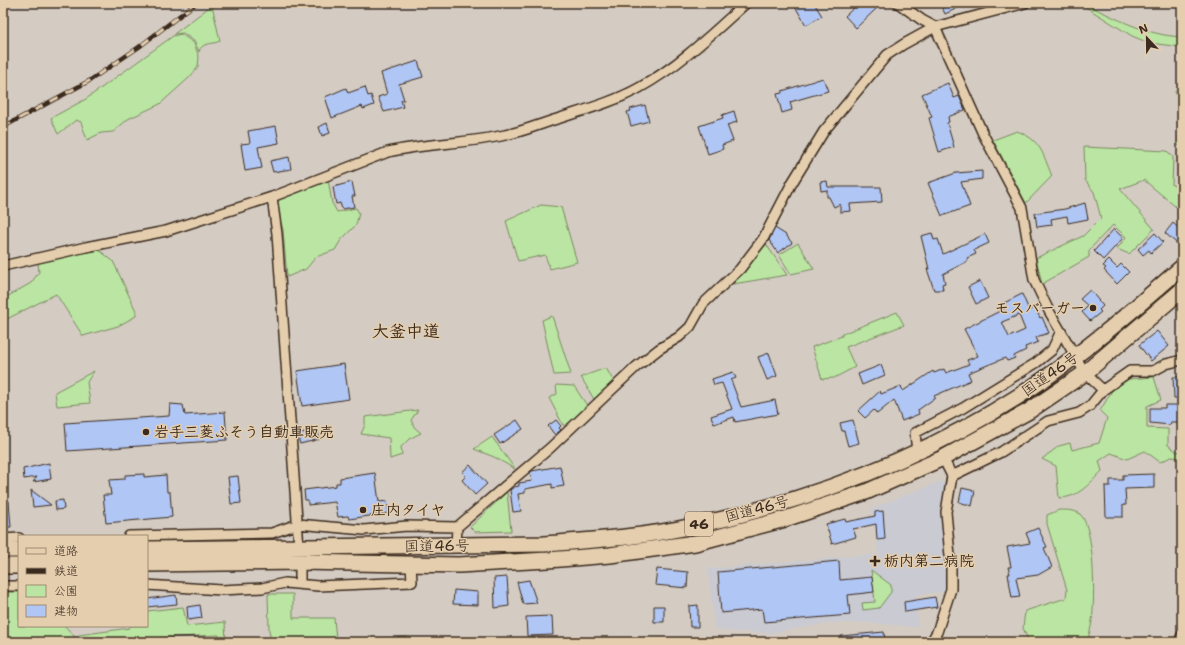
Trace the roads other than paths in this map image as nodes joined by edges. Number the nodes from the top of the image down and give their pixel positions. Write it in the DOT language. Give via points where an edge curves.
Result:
graph roads {
  1 [pos="746,3"];
  2 [pos="898,3"];
  3 [pos="1025,3"];
  4 [pos="935,27"];
  5 [pos="272,197"];
  6 [pos="3,266"];
  7 [pos="1182,267"];
  8 [pos="1182,290"];
  9 [pos="1061,331"];
  10 [pos="1076,356"];
  11 [pos="1182,360"];
  12 [pos="1085,373"];
  13 [pos="1103,390"];
  14 [pos="917,452"];
  15 [pos="943,458"];
  16 [pos="952,476"];
  17 [pos="298,524"];
  18 [pos="457,527"];
  19 [pos="148,536"];
  20 [pos="18,538"];
  21 [pos="3,539"];
  22 [pos="456,546"];
  23 [pos="148,549"];
  24 [pos="3,550"];
  25 [pos="18,550"];
  26 [pos="300,555"];
  27 [pos="148,564"];
  28 [pos="411,564"];
  29 [pos="3,566"];
  30 [pos="18,566"];
  31 [pos="300,584"];
  32 [pos="148,585"];
  33 [pos="3,586"];
  34 [pos="18,586"];
  35 [pos="1182,635"];
  36 [pos="931,642"];
  37 [pos="1179,642"];
  1 -- 5 [label="street" via="666,70 639,88 603,103 506,135 459,144 388,152"];
  2 -- 4 [label="street"];
  3 -- 4 [label="street"];
  4 -- 9 [label="street" via="983,134 1022,208 1034,280"];
  4 -- 18 [label="street" via="887,55 824,131 762,239 740,269 703,304 690,327 636,367 550,448"];
  5 -- 6 [label="street" via="166,231"];
  5 -- 17 [label="street" via="277,234"];
  7 -- 10 [label="highway, 国道46号 / 46"];
  8 -- 12 [label="highway, 国道46号 / 46"];
  9 -- 10 [label="street"];
  9 -- 14 [label="street" via="1052,350 1036,363 963,408 915,433"];
  10 -- 12 [label="street"];
  10 -- 14 [label="highway, 国道46号 / 46" via="1022,394 974,423"];
  11 -- 13 [label="street" via="1153,371 1130,371"];
  12 -- 13 [label="street"];
  12 -- 15 [label="highway, 国道46号 / 46" via="1029,412"];
  13 -- 16 [label="street" via="1090,406 1079,413 1048,421 1001,452"];
  14 -- 22 [label="highway, 国道46号 / 46" via="860,476 780,504 692,526 544,544"];
  15 -- 16 [label="street"];
  15 -- 28 [label="highway, 国道46号 / 46" via="866,492 785,519 695,543 610,555 548,560 459,565"];
  16 -- 36 [label="street" via="946,512 952,567 951,589"];
  17 -- 18 [label="street" via="364,530 407,526"];
  17 -- 19 [label="street" via="272,533"];
  17 -- 26 [label="street"];
  18 -- 22 [label="street"];
  20 -- 21 [label="street"];
  22 -- 26 [label="highway, 国道46号 / 46"];
  23 -- 26 [label="highway, 国道46号 / 46"];
  24 -- 25 [label="highway"];
  26 -- 27 [label="highway, 国道46号 / 46"];
  26 -- 28 [label="highway, 国道46号 / 46"];
  26 -- 31 [label="street"];
  28 -- 31 [label="street" via="412,582 318,586"];
  29 -- 30 [label="highway"];
  31 -- 32 [label="street" via="285,583 262,588 221,590"];
  33 -- 34 [label="street"];
  35 -- 37 [label="street"];
}
